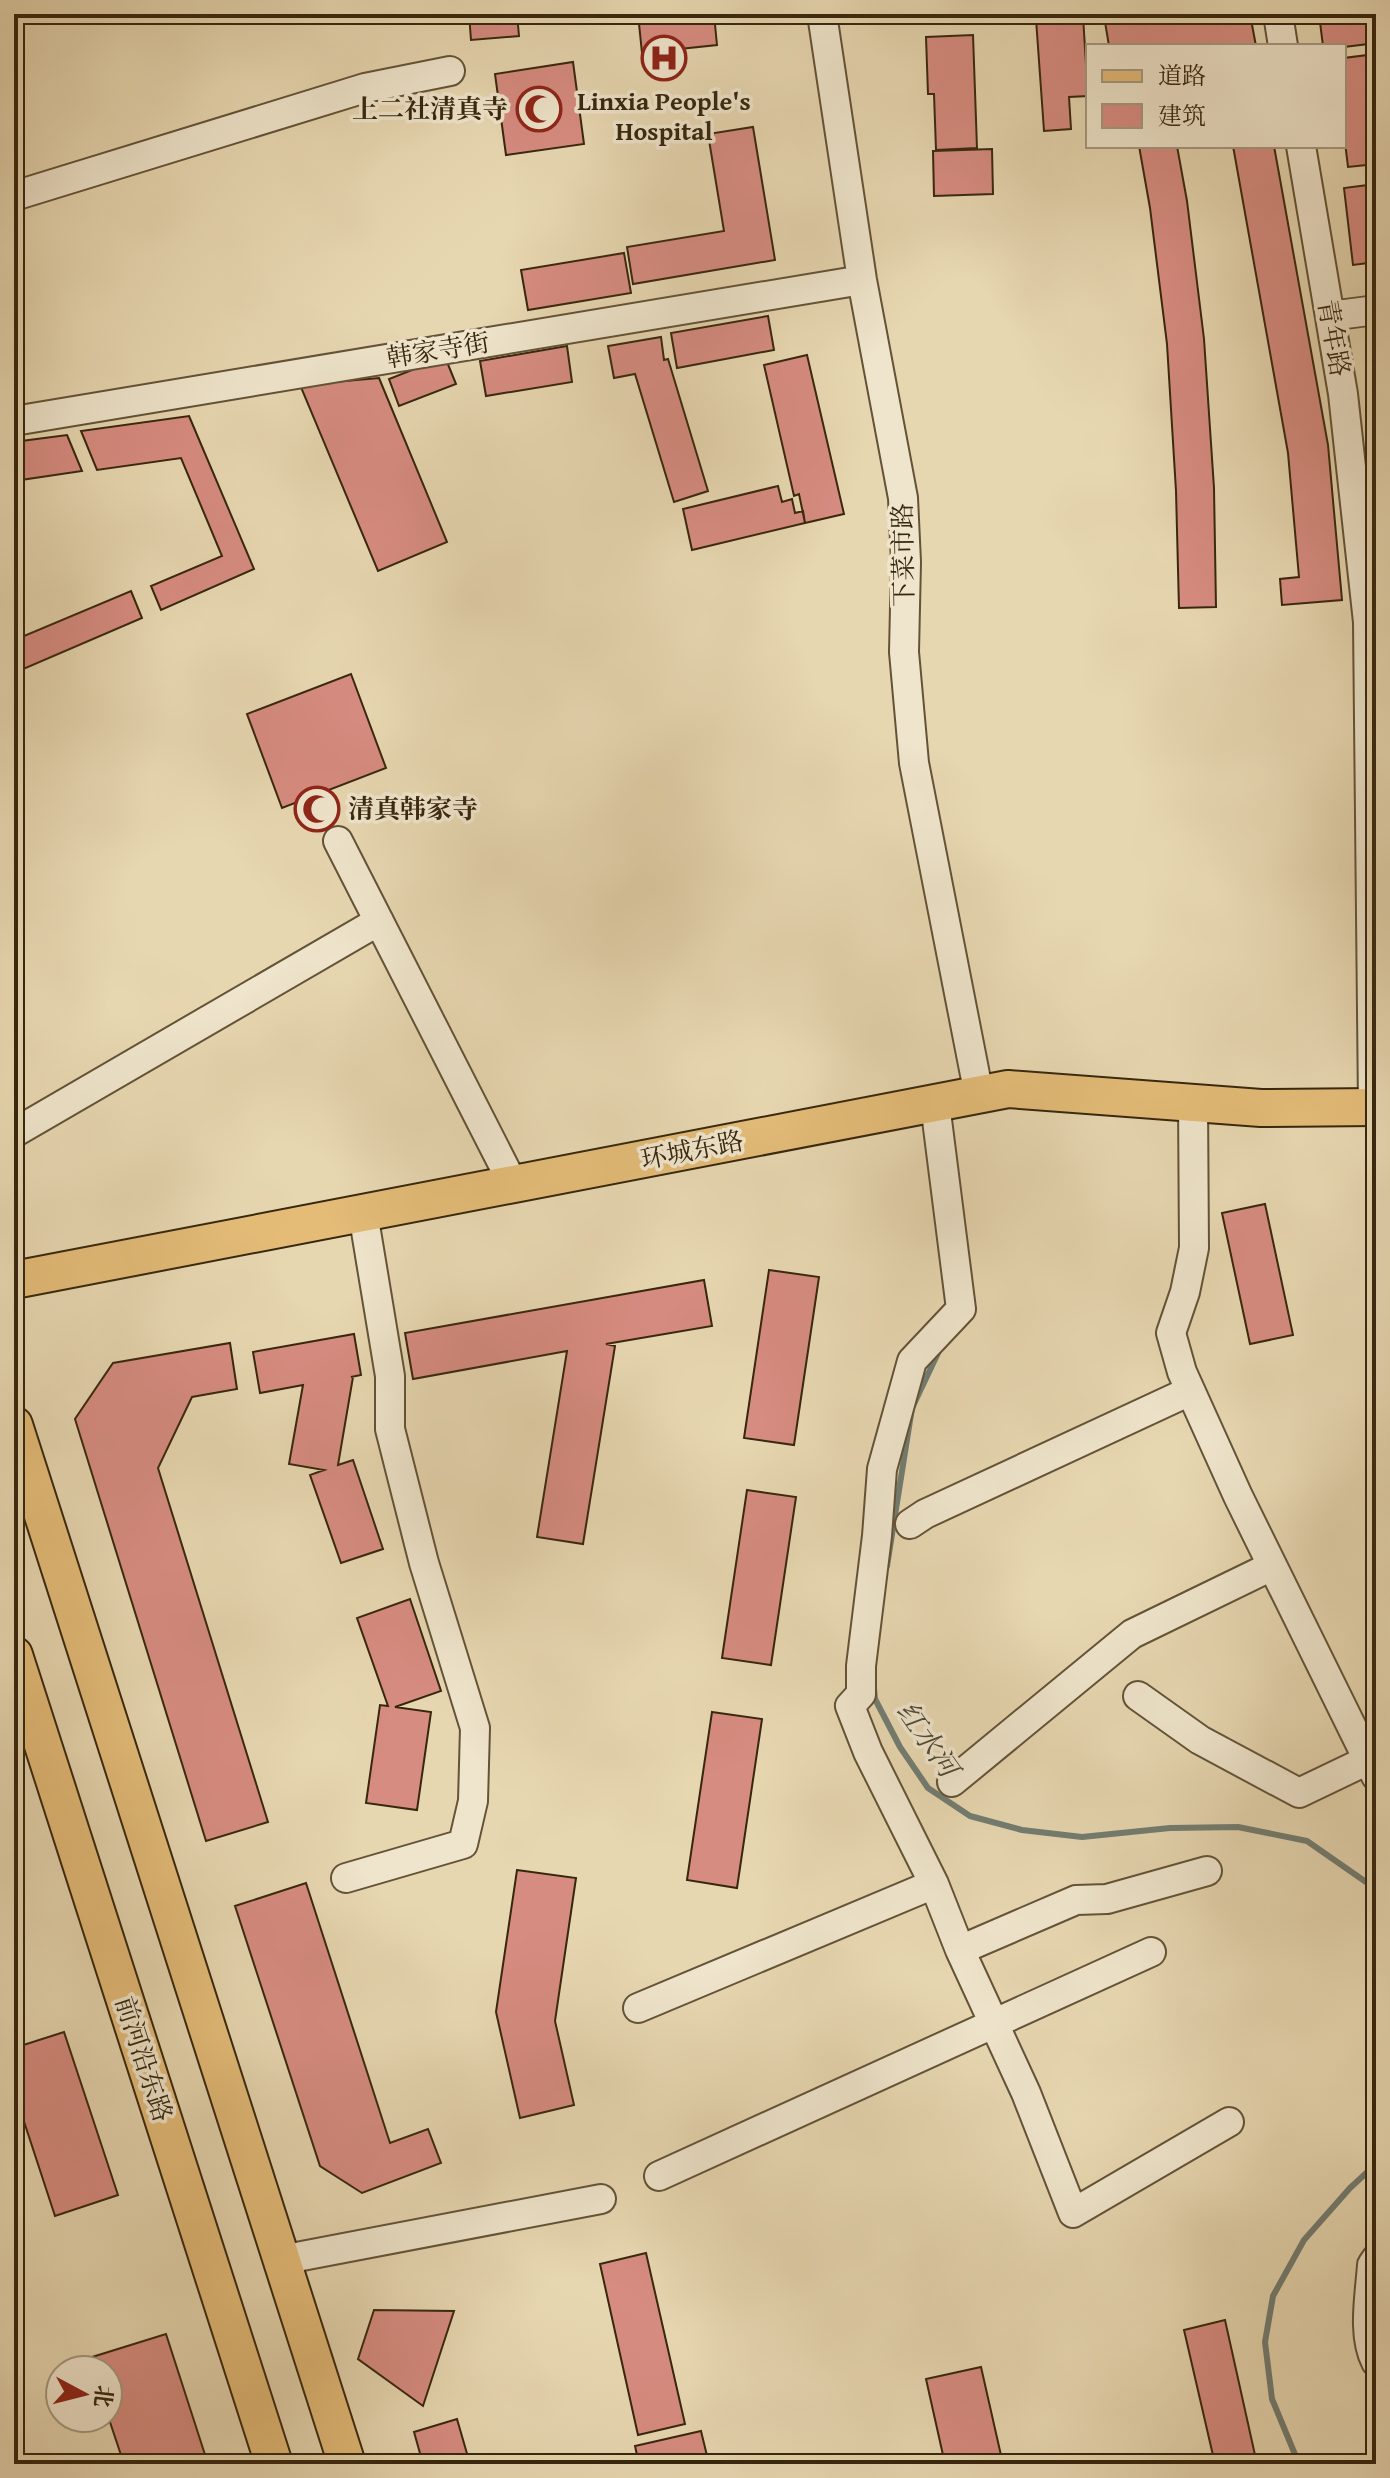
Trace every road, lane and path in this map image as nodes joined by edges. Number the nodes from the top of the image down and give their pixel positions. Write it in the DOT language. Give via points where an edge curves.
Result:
graph roads {
  1 [pos="822,14"];
  2 [pos="1278,14"];
  3 [pos="1283,44"];
  4 [pos="450,71"];
  5 [pos="1301,148"];
  6 [pos="14,196"];
  7 [pos="862,280"];
  8 [pos="1376,310"];
  9 [pos="1330,316"];
  10 [pos="14,421"];
  11 [pos="338,841"];
  12 [pos="379,921"];
  13 [pos="979,1095"];
  14 [pos="1193,1103"];
  15 [pos="935,1104"];
  16 [pos="1375,1107"];
  17 [pos="14,1133"];
  18 [pos="513,1184"];
  19 [pos="363,1213"];
  20 [pos="14,1280"];
  21 [pos="1190,1391"];
  22 [pos="14,1425"];
  23 [pos="910,1524"];
  24 [pos="1272,1566"];
  25 [pos="14,1655"];
  26 [pos="1138,1696"];
  27 [pos="1372,1768"];
  28 [pos="952,1782"];
  29 [pos="1207,1871"];
  30 [pos="346,1878"];
  31 [pos="934,1884"];
  32 [pos="960,1950"];
  33 [pos="1151,1952"];
  34 [pos="638,2008"];
  35 [pos="993,2025"];
  36 [pos="1229,2122"];
  37 [pos="659,2176"];
  38 [pos="601,2199"];
  39 [pos="1376,2259"];
  40 [pos="281,2260"];
  41 [pos="1376,2362"];
  42 [pos="274,2464"];
  43 [pos="347,2464"];
  1 -- 7 [label="street, 下菜市路"];
  2 -- 3 [label="street"];
  4 -- 6 [label="street" via="365,88"];
  5 -- 9 [label="street, 青年路"];
  7 -- 10 [label="street, 韩家寺街"];
  7 -- 13 [label="street, 下菜市路" via="903,498 904,652 914,763"];
  8 -- 9 [label="street"];
  9 -- 16 [label="street, 青年路" via="1368,622"];
  11 -- 12 [label="street"];
  12 -- 17 [label="street"];
  12 -- 18 [label="street"];
  13 -- 14 [label="main road, 环城东路" via="1008,1089"];
  13 -- 15 [label="main road, 环城东路"];
  14 -- 16 [label="main road, 环城东路"];
  14 -- 21 [label="street" via="1194,1248 1171,1333"];
  15 -- 18 [label="main road, 环城东路"];
  15 -- 31 [label="street" via="961,1309 912,1361 882,1469 861,1694 850,1706"];
  18 -- 19 [label="main road, 环城东路"];
  19 -- 20 [label="main road, 环城东路"];
  19 -- 30 [label="street" via="390,1376 390,1429 475,1728 473,1801 463,1844"];
  21 -- 23 [label="street"];
  21 -- 24 [label="street"];
  22 -- 40 [label="main road"];
  24 -- 27 [label="street"];
  24 -- 28 [label="street" via="1132,1634"];
  25 -- 42 [label="main road, 前河沿东路"];
  26 -- 27 [label="street" via="1200,1740 1299,1793"];
  29 -- 32 [label="street" via="1107,1899 1076,1900"];
  31 -- 32 [label="street"];
  31 -- 34 [label="street"];
  32 -- 35 [label="street"];
  33 -- 35 [label="street"];
  35 -- 36 [label="street" via="1073,2213"];
  35 -- 37 [label="street"];
  38 -- 40 [label="street"];
  39 -- 41 [label="street" via="1369,2316"];
  40 -- 43 [label="main road"];
}
